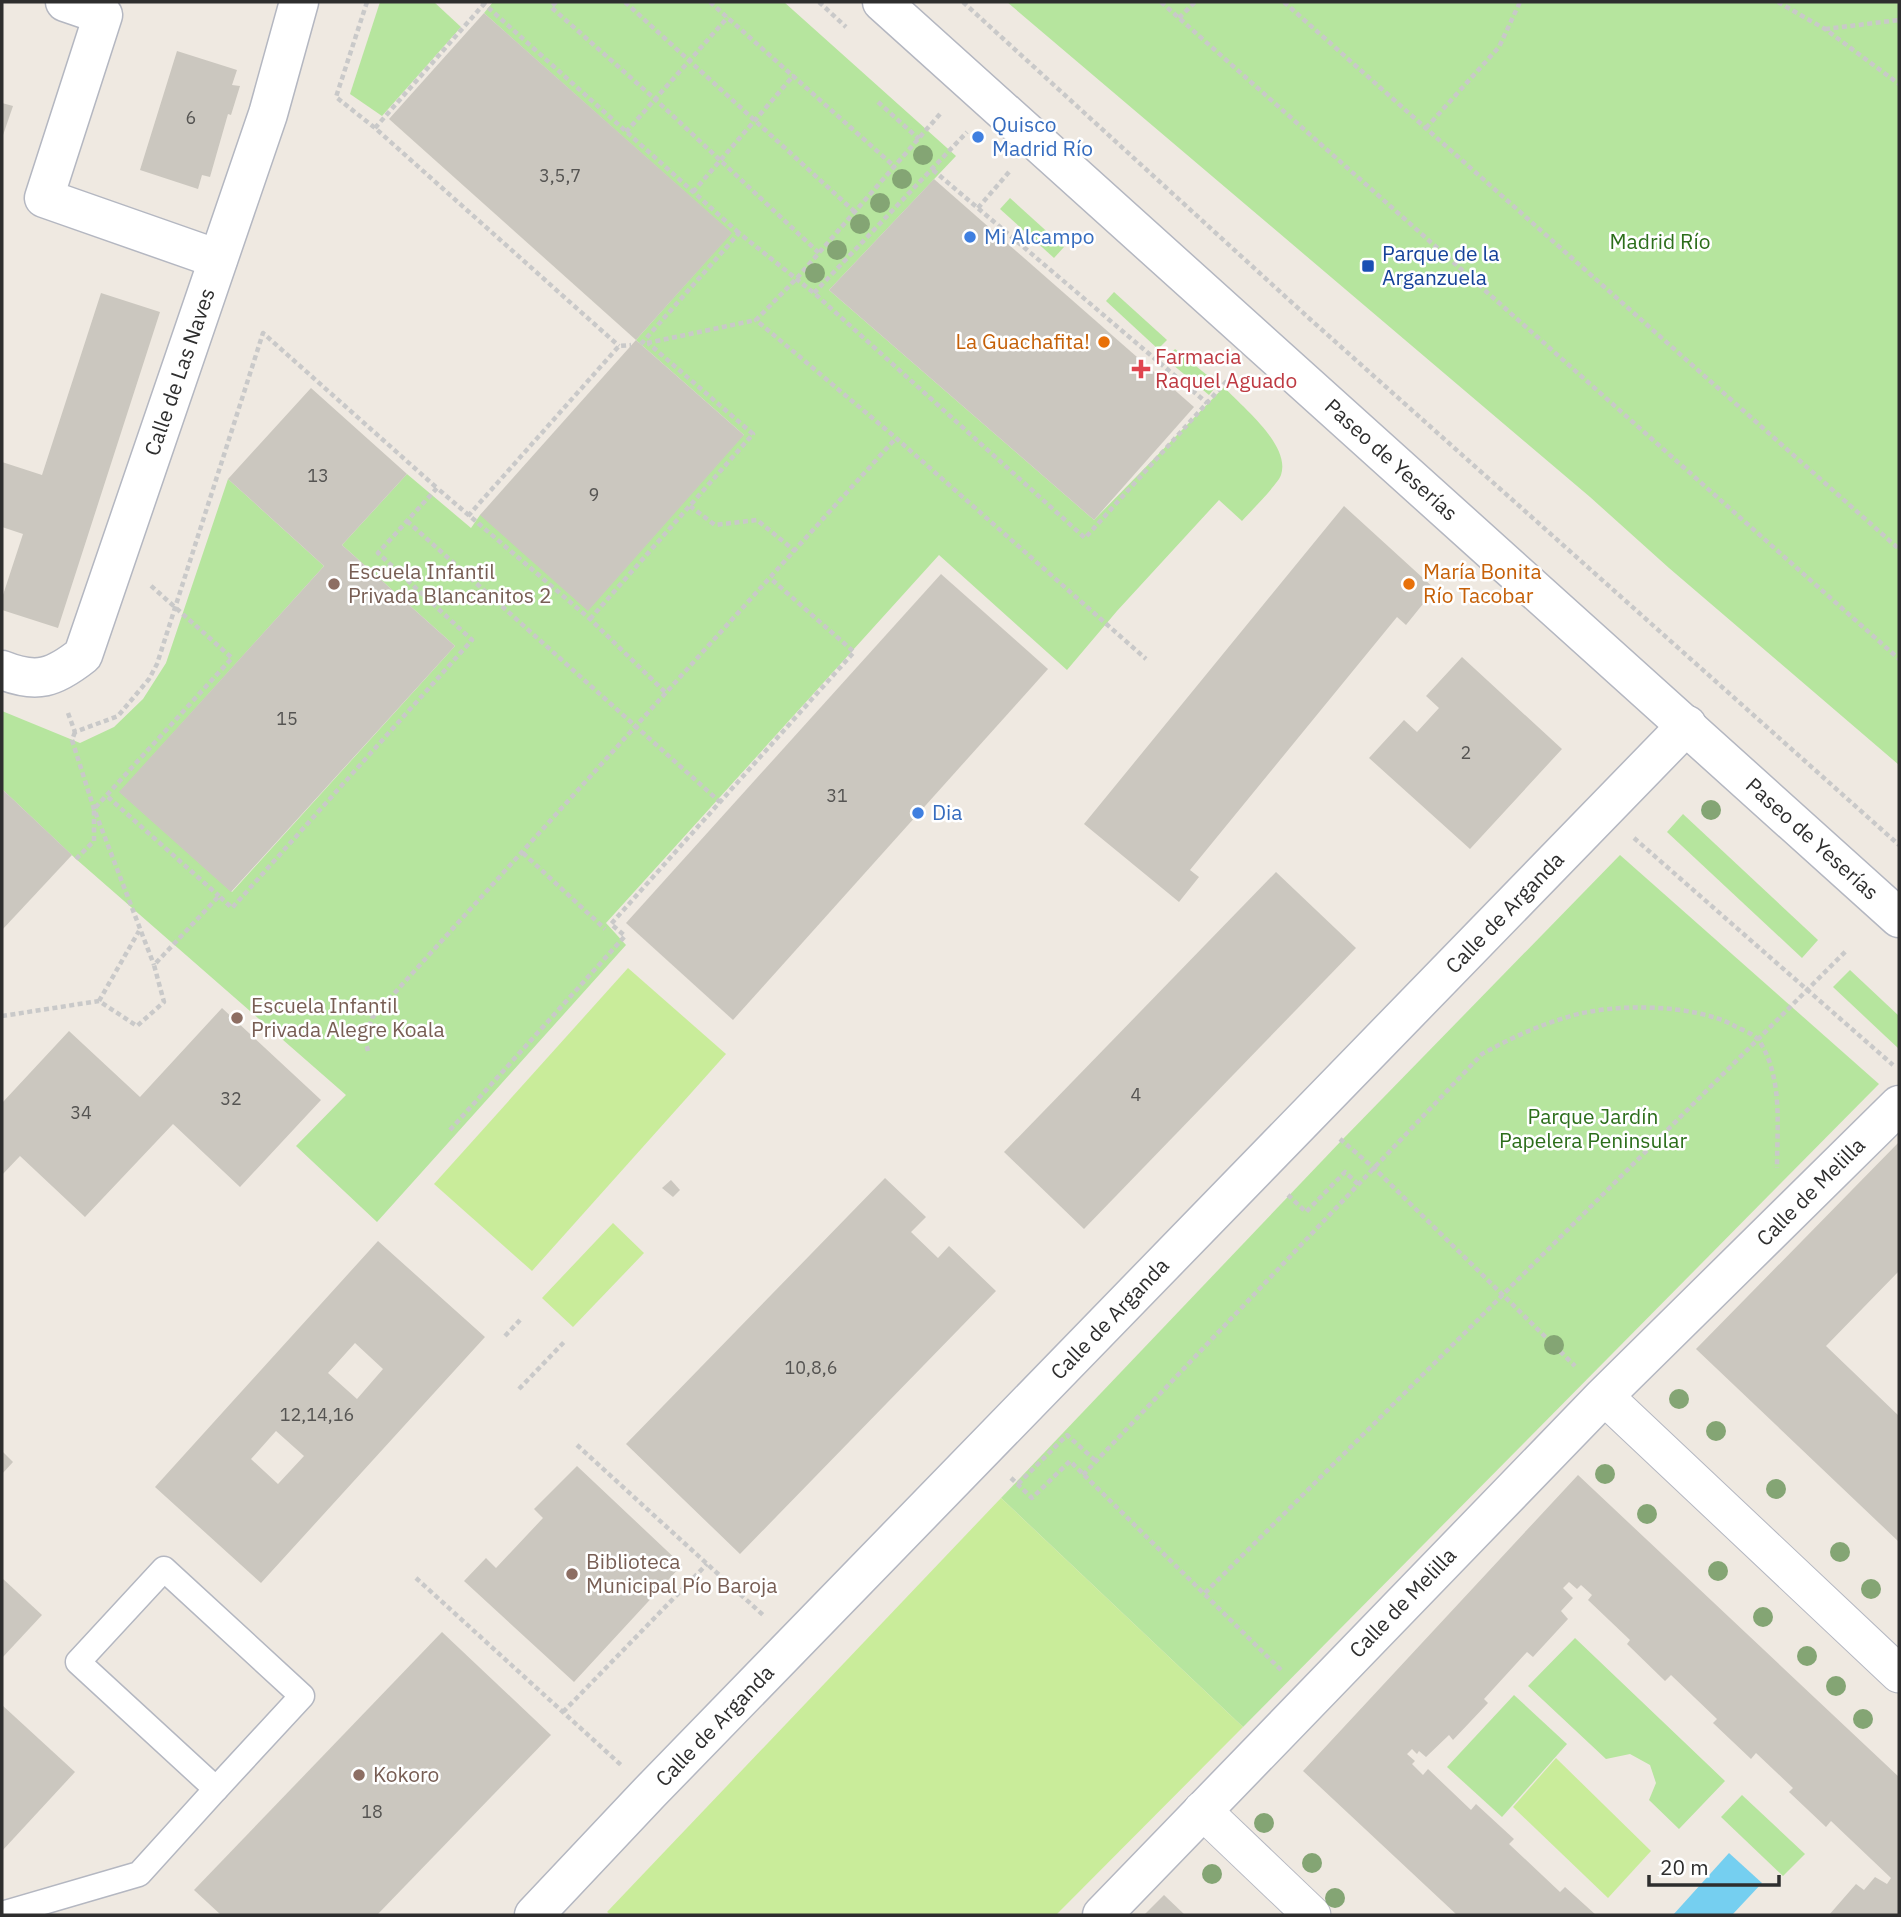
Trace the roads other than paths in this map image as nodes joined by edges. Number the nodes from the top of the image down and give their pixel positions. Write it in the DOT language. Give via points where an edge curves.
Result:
graph roads {
  1 [pos="65,2"];
  2 [pos="299,2"];
  3 [pos="882,2"];
  4 [pos="218,259"];
  5 [pos="2,670"];
  6 [pos="1687,725"];
  7 [pos="1899,918"];
  8 [pos="1898,1087"];
  9 [pos="1604,1396"];
  10 [pos="1899,1674"];
  11 [pos="216,1789"];
  12 [pos="1202,1810"];
  13 [pos="2,1914"];
  14 [pos="534,1915"];
  15 [pos="1102,1915"];
  16 [pos="1312,1915"];
  1 -- 4 [label="street" via="103,15 44,198"];
  2 -- 4 [label="street, Calle de Las Naves" via="268,114"];
  3 -- 6 [label="street, Paseo de Yeserías"];
  4 -- 5 [label="street, Calle de Las Naves" via="83,655 62,672 36,679"];
  6 -- 7 [label="street, Paseo de Yeserías"];
  6 -- 14 [label="street, Calle de Arganda"];
  8 -- 9 [label="street, Calle de Melilla"];
  9 -- 10 [label="street"];
  9 -- 12 [label="street, Calle de Melilla"];
  11 -- 11 [label="lane" via="302,1696 164,1569 78,1662"];
  11 -- 13 [label="lane" via="139,1874"];
  12 -- 15 [label="street, Calle de Melilla"];
  12 -- 16 [label="street"];
}
